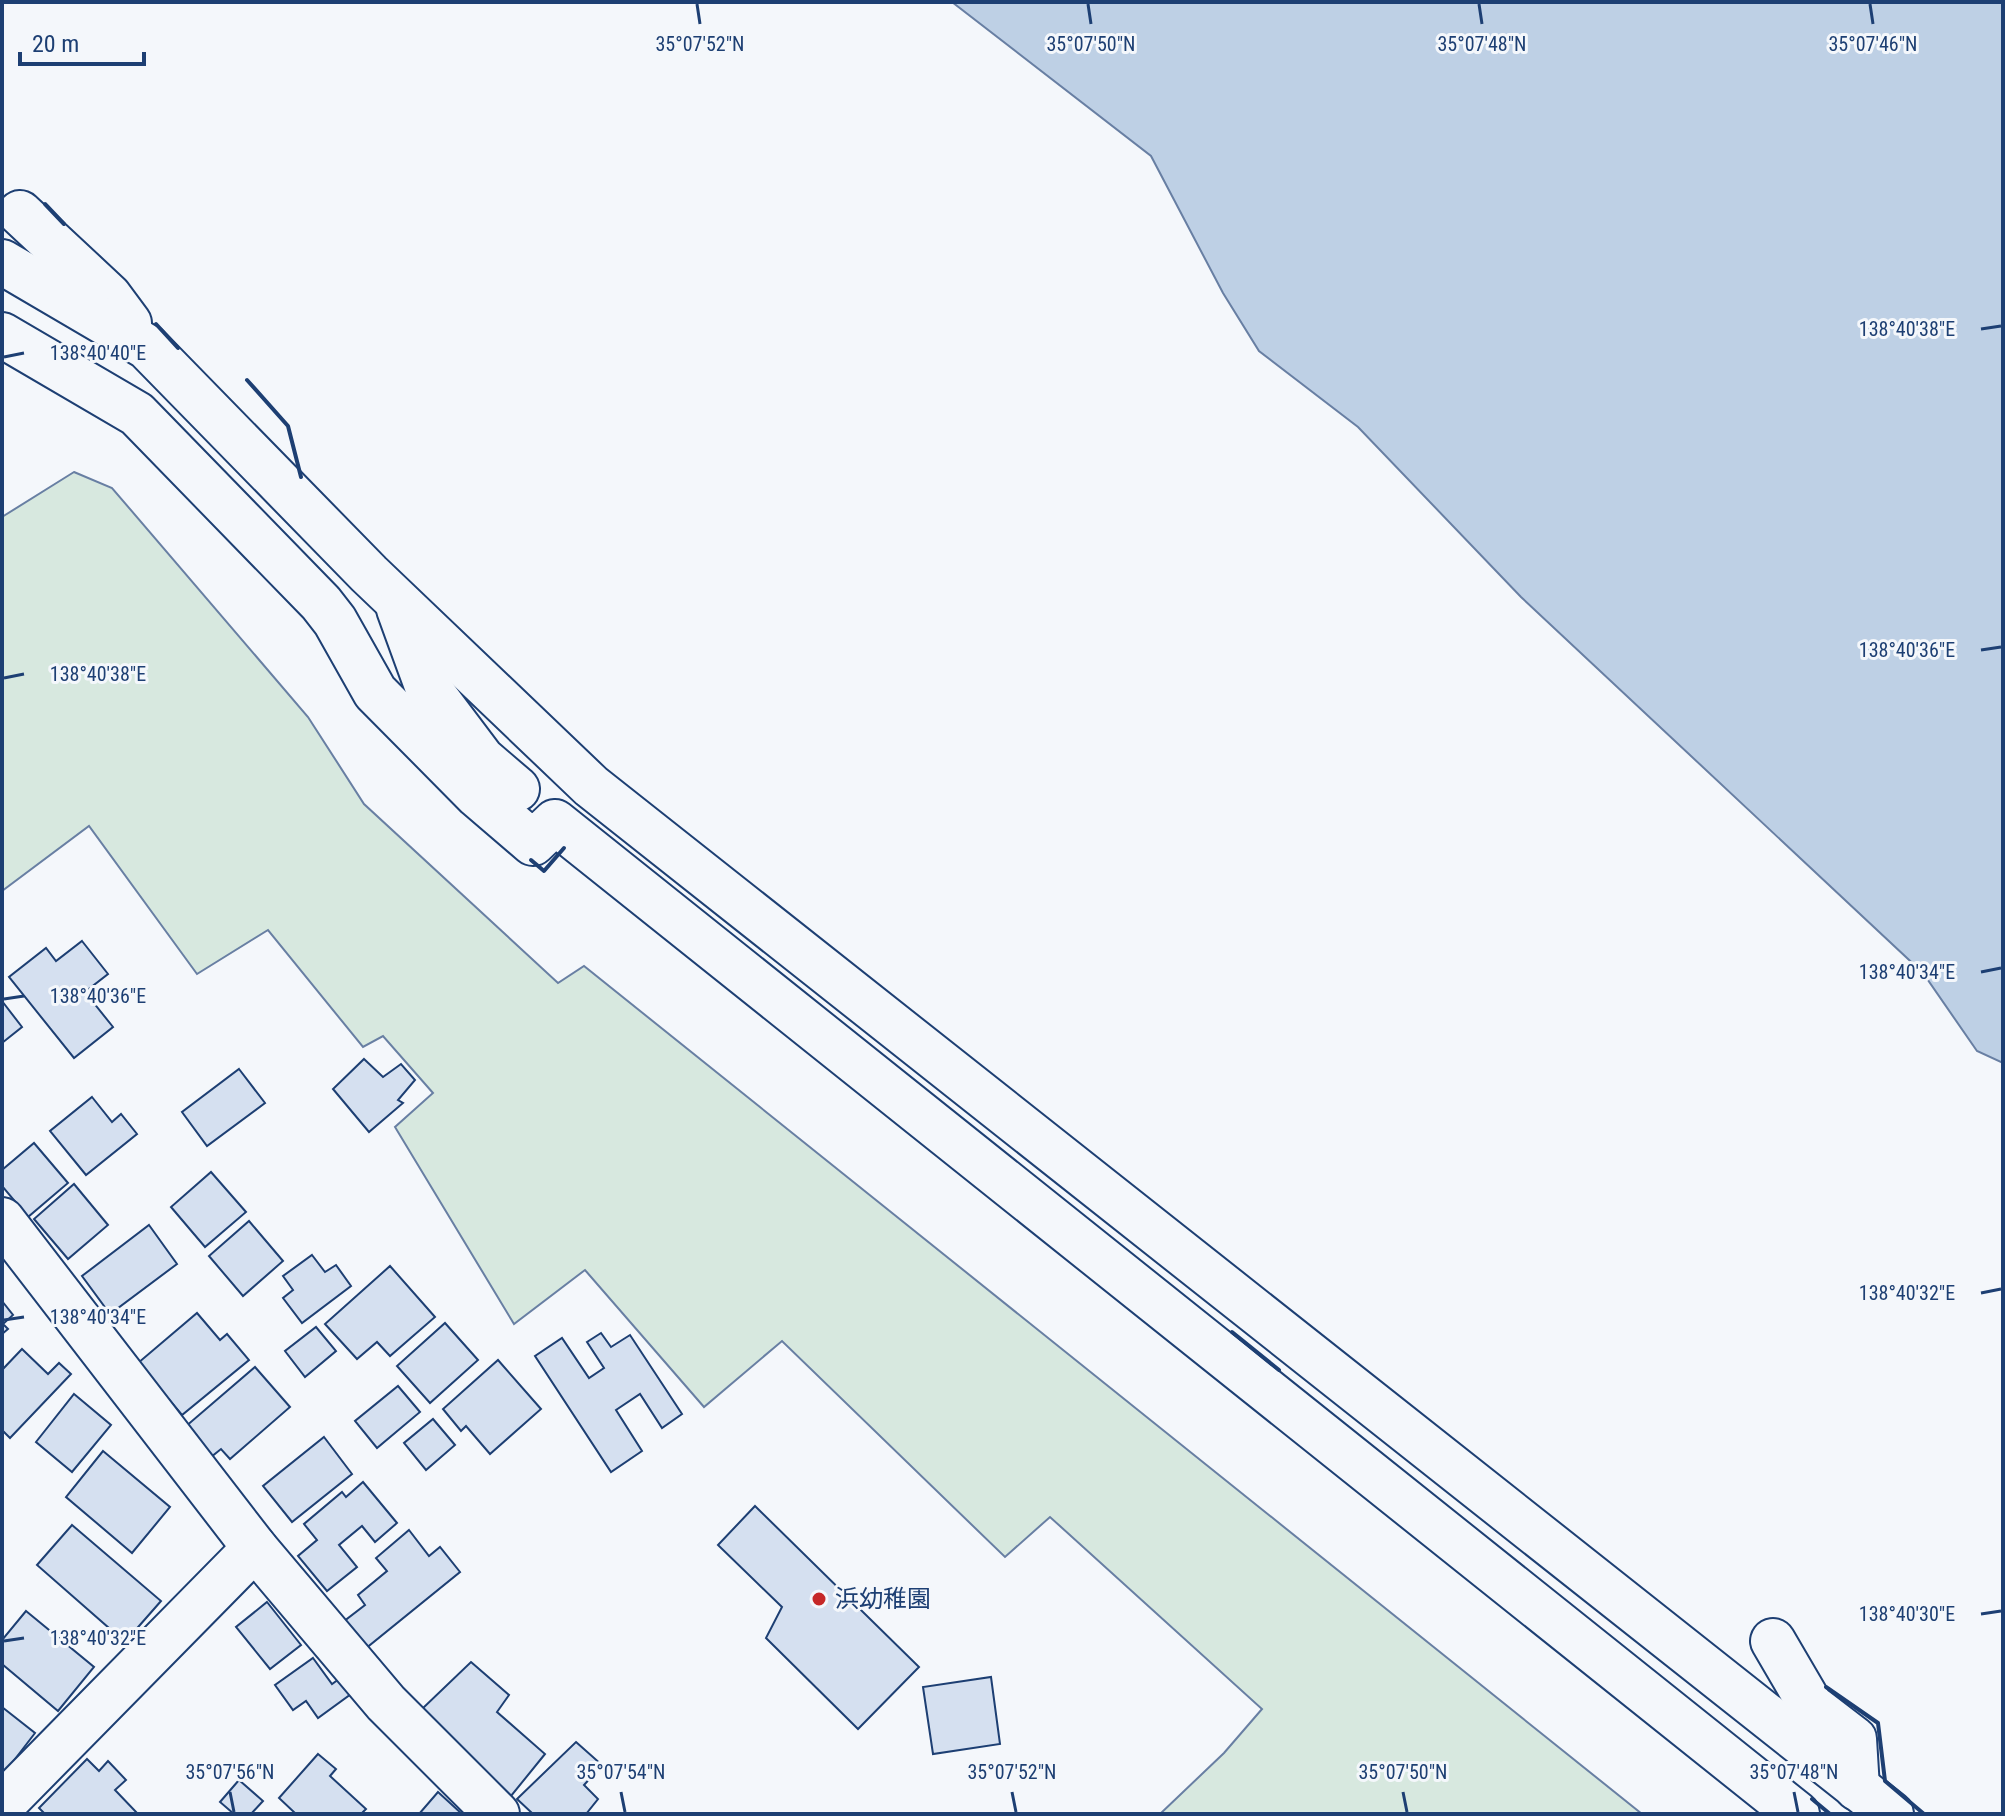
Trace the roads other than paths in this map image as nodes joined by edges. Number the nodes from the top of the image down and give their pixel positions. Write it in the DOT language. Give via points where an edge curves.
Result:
graph roads {
  1 [pos="20,213"];
  2 [pos="2,262"];
  3 [pos="2,335"];
  4 [pos="147,347"];
  5 [pos="396,601"];
  6 [pos="555,822"];
  7 [pos="2,1220"];
  8 [pos="255,1548"];
  9 [pos="1773,1641"];
  10 [pos="1874,1801"];
  11 [pos="8,1805"];
  12 [pos="497,1814"];
  13 [pos="1797,1814"];
  1 -- 4 [label="street" via="109,296"];
  2 -- 4 [label="street"];
  3 -- 6 [label="street" via="137,414 321,603 375,692 477,795 533,843"];
  4 -- 5 [label="street"];
  5 -- 6 [label="street" via="427,686 482,759"];
  5 -- 10 [label="street" via="591,786"];
  6 -- 13 [label="street"];
  7 -- 8 [label="street"];
  8 -- 11 [label="street"];
  8 -- 12 [label="street" via="386,1703"];
  9 -- 10 [label="street" via="1811,1706 1854,1739"];
}
